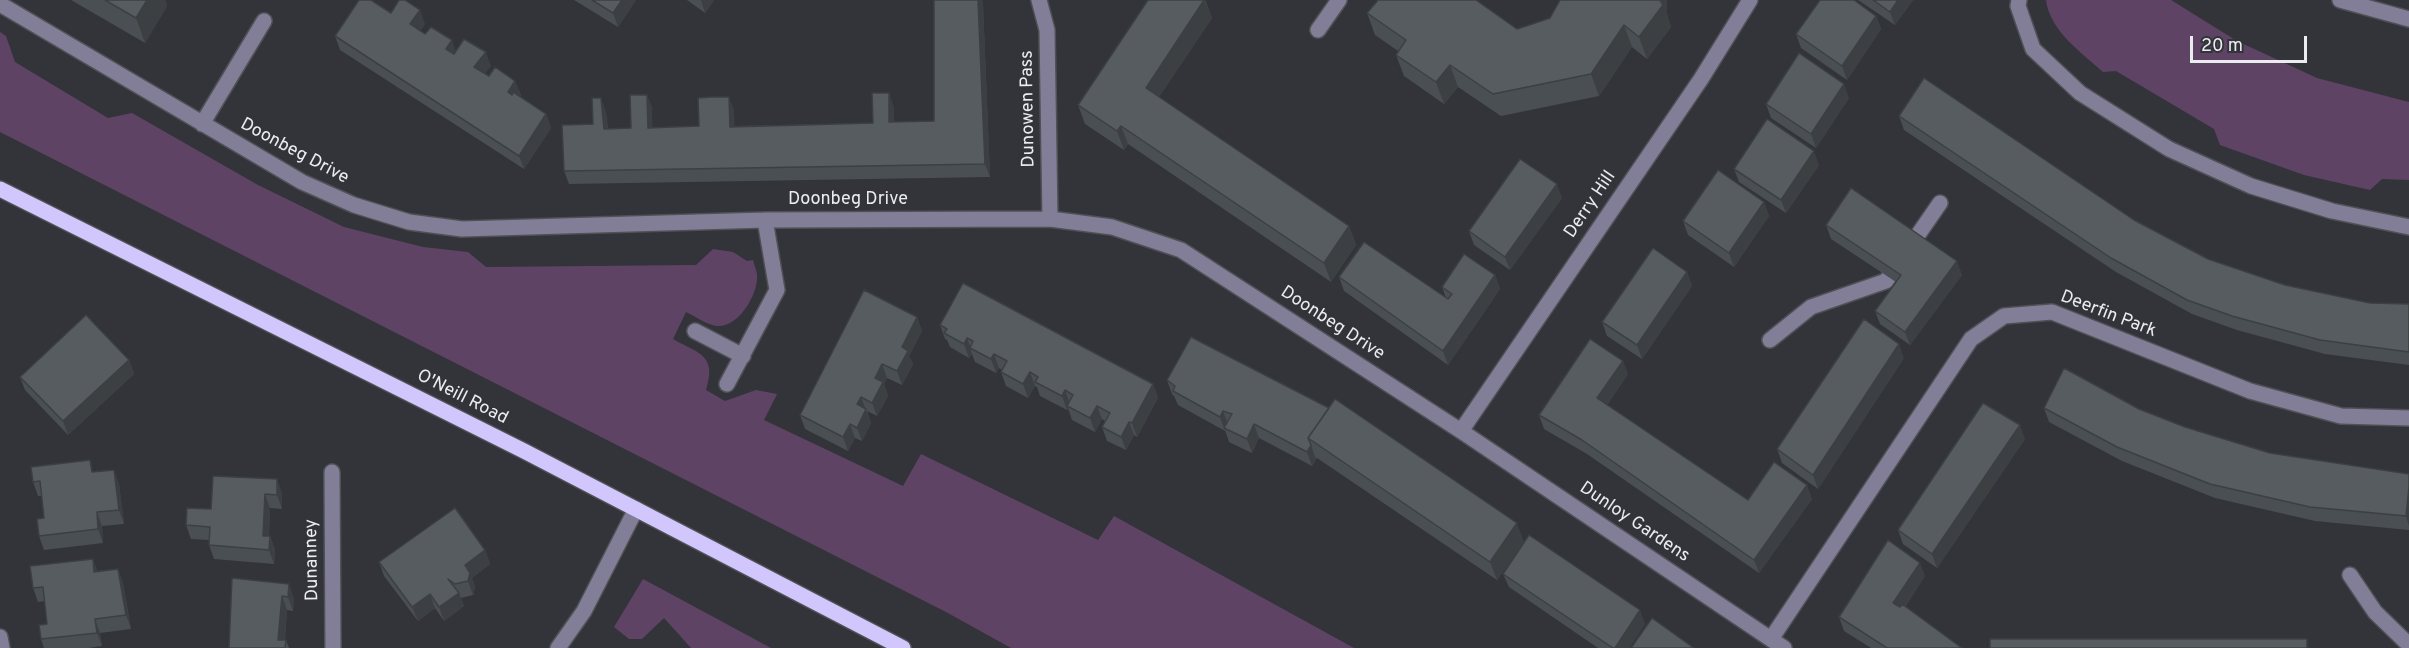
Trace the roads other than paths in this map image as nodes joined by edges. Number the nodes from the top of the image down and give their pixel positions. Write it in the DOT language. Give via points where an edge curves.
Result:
graph roads {
  1 [pos="1039,0"];
  2 [pos="1339,0"];
  3 [pos="1750,0"];
  4 [pos="2019,0"];
  5 [pos="2340,0"];
  6 [pos="0,4"];
  7 [pos="2409,19"];
  8 [pos="264,21"];
  9 [pos="1318,30"];
  10 [pos="202,124"];
  11 [pos="0,189"];
  12 [pos="1940,203"];
  13 [pos="1050,219"];
  14 [pos="765,220"];
  15 [pos="2409,227"];
  16 [pos="695,331"];
  17 [pos="1770,340"];
  18 [pos="743,356"];
  19 [pos="728,384"];
  20 [pos="2409,418"];
  21 [pos="1461,430"];
  22 [pos="332,472"];
  23 [pos="636,509"];
  24 [pos="2350,575"];
  25 [pos="0,637"];
  26 [pos="1778,644"];
  27 [pos="2409,645"];
  28 [pos="2,648"];
  29 [pos="333,648"];
  30 [pos="558,648"];
  31 [pos="903,648"];
  1 -- 13 [label="street, Dunowen Pass" via="1047,30"];
  2 -- 9 [label="street"];
  3 -- 21 [label="street, Derry Hill" via="1701,79"];
  4 -- 15 [label="street" via="2033,49 2080,93 2169,149 2251,186 2332,211"];
  5 -- 7 [label="street"];
  6 -- 10 [label="street, Doonbeg Drive"];
  8 -- 10 [label="street"];
  10 -- 14 [label="street, Doonbeg Drive" via="302,182 354,205 409,222 510,230"];
  11 -- 23 [label="main road, O'Neill Road"];
  12 -- 17 [label="street" via="1886,281 1811,307"];
  13 -- 14 [label="street, Doonbeg Drive"];
  13 -- 21 [label="street, Doonbeg Drive" via="1112,227 1181,250"];
  14 -- 18 [label="street" via="777,290"];
  16 -- 18 [label="street"];
  18 -- 19 [label="street"];
  20 -- 26 [label="street, Deerfin Park" via="2341,416 2250,391 2052,312 2004,316 1971,339"];
  21 -- 26 [label="street, Dunloy Gardens"];
  22 -- 29 [label="street, Dunanney"];
  23 -- 30 [label="street" via="584,611"];
  23 -- 31 [label="main road, O'Neill Road"];
  24 -- 27 [label="street" via="2375,612"];
  25 -- 28 [label="street"];
}
